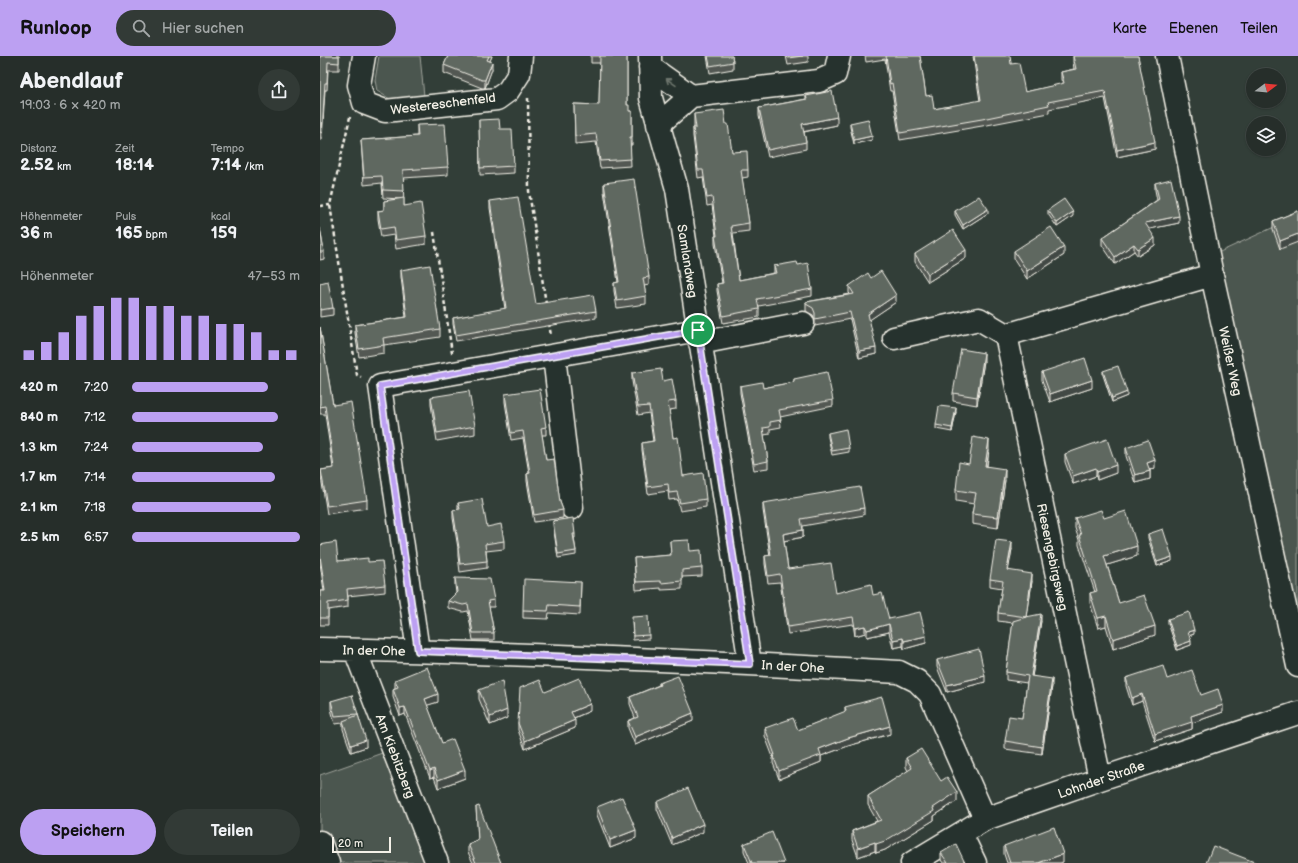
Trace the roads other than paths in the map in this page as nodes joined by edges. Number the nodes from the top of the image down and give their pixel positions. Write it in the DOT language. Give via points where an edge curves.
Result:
graph roads {
  1 [pos="364,56"];
  2 [pos="838,56"];
  3 [pos="1167,56"];
  4 [pos="650,62"];
  5 [pos="520,65"];
  6 [pos="691,96"];
  7 [pos="658,126"];
  8 [pos="1212,274"];
  9 [pos="803,323"];
  10 [pos="1006,335"];
  11 [pos="699,336"];
  12 [pos="894,338"];
  13 [pos="554,356"];
  14 [pos="572,508"];
  15 [pos="320,649"];
  16 [pos="355,650"];
  17 [pos="418,651"];
  18 [pos="750,664"];
  19 [pos="1298,666"];
  20 [pos="1298,713"];
  21 [pos="1100,779"];
  22 [pos="985,819"];
  23 [pos="960,834"];
  24 [pos="320,842"];
  25 [pos="328,863"];
  26 [pos="437,863"];
  27 [pos="912,863"];
  28 [pos="975,863"];
  1 -- 5 [label="street, Westereschenfeld" via="359,85 364,103 386,111 497,99 508,91"];
  2 -- 6 [label="street" via="835,74 819,81"];
  3 -- 8 [label="street, Weißer Weg"];
  6 -- 4 [label="street, one-way"];
  4 -- 7 [label="street, Samlandweg" via="651,98"];
  6 -- 7 [label="street"];
  7 -- 11 [label="street, Samlandweg" via="676,189"];
  8 -- 10 [label="street"];
  8 -- 19 [label="street, Weißer Weg"];
  9 -- 11 [label="street"];
  10 -- 12 [label="street" via="979,319"];
  10 -- 21 [label="street, Riesengebirgsweg"];
  11 -- 13 [label="street"];
  11 -- 18 [label="street, Samlandweg"];
  13 -- 14 [label="street"];
  13 -- 17 [label="street" via="380,386"];
  15 -- 16 [label="street, In der Ohe"];
  16 -- 17 [label="street, In der Ohe"];
  16 -- 26 [label="street, Am Kiebitzberg"];
  17 -- 18 [label="street, In der Ohe"];
  18 -- 22 [label="street, In der Ohe" via="899,672 917,681 930,694"];
  20 -- 21 [label="street, Lohnder Straße"];
  21 -- 22 [label="street, Lohnder Straße"];
  22 -- 23 [label="street, Lohnder Straße"];
  23 -- 27 [label="street, Lohnder Straße"];
  23 -- 28 [label="street"];
  24 -- 25 [label="street"];
}
